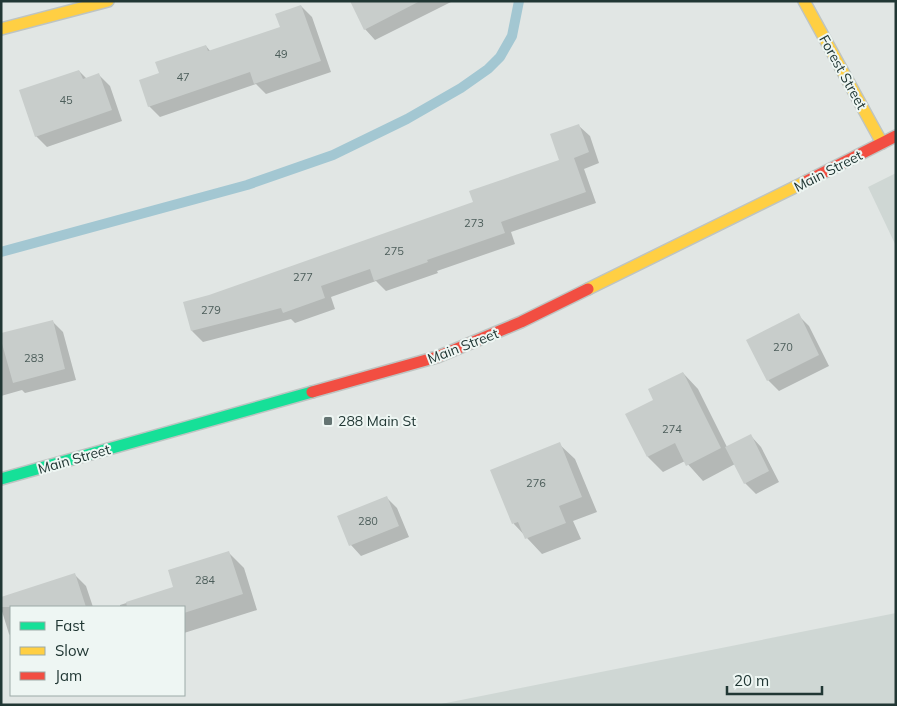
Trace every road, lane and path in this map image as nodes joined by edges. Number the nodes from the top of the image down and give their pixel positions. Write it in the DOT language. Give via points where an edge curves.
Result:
graph roads {
  1 [pos="108,1"];
  2 [pos="804,1"];
  3 [pos="1,29"];
  4 [pos="896,136"];
  5 [pos="882,144"];
  6 [pos="1,479"];
  1 -- 3 [label="main road"];
  2 -- 5 [label="main road, Forest Street"];
  4 -- 5 [label="main road, Main Street"];
  5 -- 6 [label="main road, Main Street" via="537,315 437,357"];
}
